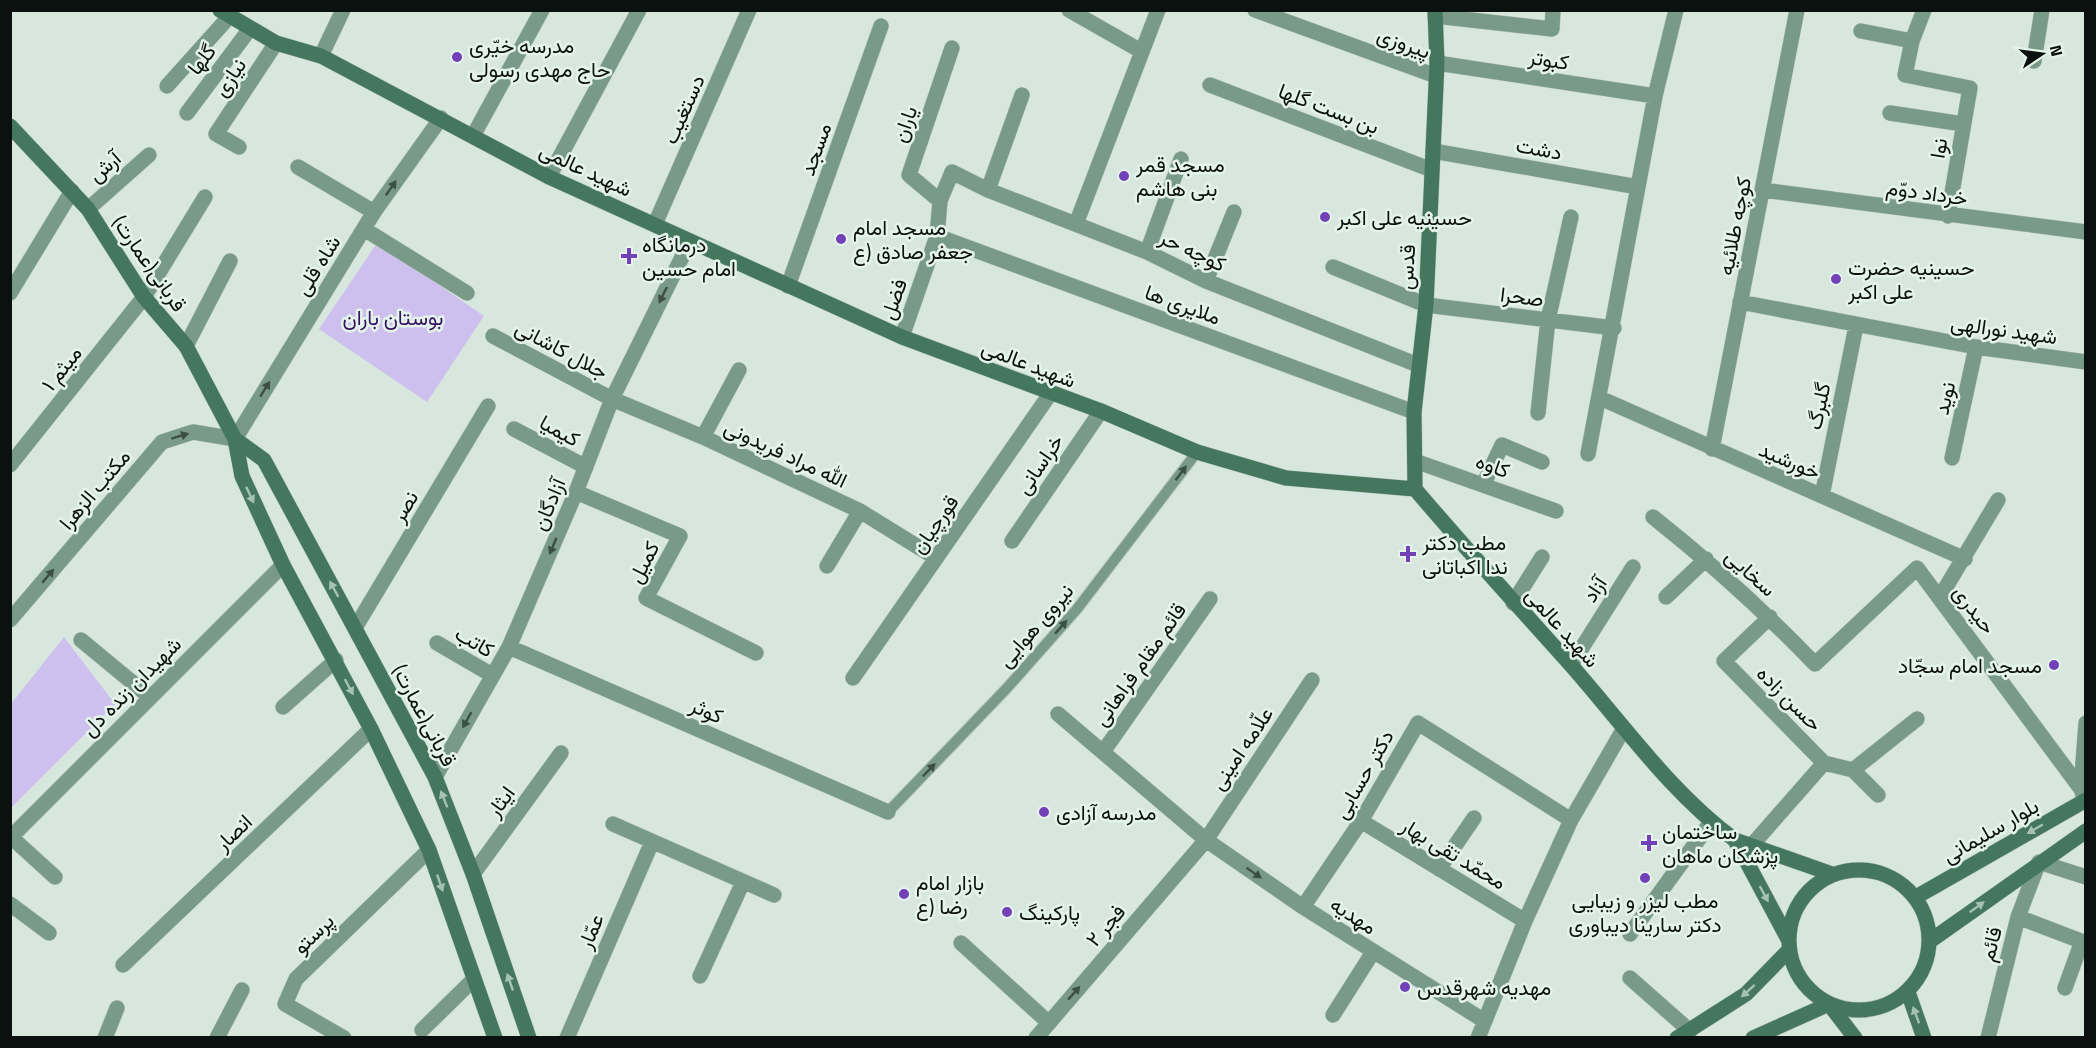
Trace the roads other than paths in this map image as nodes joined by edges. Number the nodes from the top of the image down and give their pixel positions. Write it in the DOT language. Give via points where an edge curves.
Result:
graph roads {
  1 [pos="343,10"];
  2 [pos="542,10"];
  3 [pos="639,10"];
  4 [pos="749,10"];
  5 [pos="1069,10"];
  6 [pos="1158,10"];
  7 [pos="1255,10"];
  8 [pos="1553,10"];
  9 [pos="1676,10"];
  10 [pos="1797,10"];
  11 [pos="1924,10"];
  12 [pos="2042,10"];
  13 [pos="1435,13"];
  14 [pos="224,14"];
  15 [pos="881,26"];
  16 [pos="249,30"];
  17 [pos="1861,31"];
  18 [pos="1912,41"];
  19 [pos="276,44"];
  20 [pos="952,48"];
  21 [pos="1141,51"];
  22 [pos="321,56"];
  23 [pos="2034,62"];
  24 [pos="1436,70"];
  25 [pos="1210,85"];
  26 [pos="166,86"];
  27 [pos="1022,95"];
  28 [pos="1655,96"];
  29 [pos="187,113"];
  30 [pos="1890,113"];
  31 [pos="441,118"];
  32 [pos="1963,124"];
  33 [pos="13,134"];
  34 [pos="473,136"];
  35 [pos="239,147"];
  36 [pos="1433,151"];
  37 [pos="149,155"];
  38 [pos="1181,159"];
  39 [pos="298,167"];
  40 [pos="1432,170"];
  41 [pos="952,172"];
  42 [pos="549,177"];
  43 [pos="1638,187"];
  44 [pos="988,190"];
  45 [pos="1763,190"];
  46 [pos="72,191"];
  47 [pos="206,197"];
  48 [pos="940,201"];
  49 [pos="88,208"];
  50 [pos="374,212"];
  51 [pos="1234,212"];
  52 [pos="1948,216"];
  53 [pos="1571,217"];
  54 [pos="655,224"];
  55 [pos="1076,224"];
  56 [pos="364,229"];
  57 [pos="2085,232"];
  58 [pos="937,236"];
  59 [pos="689,243"];
  60 [pos="1148,252"];
  61 [pos="230,261"];
  62 [pos="1333,267"];
  63 [pos="1206,281"];
  64 [pos="788,286"];
  65 [pos="10,293"];
  66 [pos="467,293"];
  67 [pos="144,297"];
  68 [pos="1740,302"];
  69 [pos="1426,305"];
  70 [pos="1548,320"];
  71 [pos="1856,326"];
  72 [pos="1614,328"];
  73 [pos="493,336"];
  74 [pos="902,337"];
  75 [pos="186,346"];
  76 [pos="1976,347"];
  77 [pos="2085,362"];
  78 [pos="1418,365"];
  79 [pos="739,370"];
  80 [pos="1050,394"];
  81 [pos="1600,398"];
  82 [pos="612,399"];
  83 [pos="488,406"];
  84 [pos="1101,411"];
  85 [pos="1414,412"];
  86 [pos="1538,413"];
  87 [pos="514,429"];
  88 [pos="703,437"];
  89 [pos="235,439"];
  90 [pos="1712,449"];
  91 [pos="1197,452"];
  92 [pos="1588,454"];
  93 [pos="1952,459"];
  94 [pos="1415,460"];
  95 [pos="1542,462"];
  96 [pos="10,465"];
  97 [pos="586,468"];
  98 [pos="1484,483"];
  99 [pos="1414,489"];
  100 [pos="576,492"];
  101 [pos="1822,496"];
  102 [pos="1998,500"];
  103 [pos="860,511"];
  104 [pos="1556,511"];
  105 [pos="1653,517"];
  106 [pos="1012,541"];
  107 [pos="1542,557"];
  108 [pos="936,558"];
  109 [pos="1706,559"];
  110 [pos="1965,559"];
  111 [pos="283,565"];
  112 [pos="827,566"];
  113 [pos="1633,567"];
  114 [pos="1666,597"];
  115 [pos="1940,597"];
  116 [pos="1210,599"];
  117 [pos="1513,603"];
  118 [pos="1770,617"];
  119 [pos="10,620"];
  120 [pos="356,628"];
  121 [pos="81,640"];
  122 [pos="437,643"];
  123 [pos="509,647"];
  124 [pos="756,653"];
  125 [pos="336,660"];
  126 [pos="1815,664"];
  127 [pos="1571,665"];
  128 [pos="492,675"];
  129 [pos="853,678"];
  130 [pos="1312,680"];
  131 [pos="150,697"];
  132 [pos="283,707"];
  133 [pos="1058,714"];
  134 [pos="1917,719"];
  135 [pos="2085,723"];
  136 [pos="371,729"];
  137 [pos="1623,730"];
  138 [pos="1103,752"];
  139 [pos="561,753"];
  140 [pos="1824,763"];
  141 [pos="1853,770"];
  142 [pos="435,777"];
  143 [pos="1878,795"];
  144 [pos="2084,796"];
  145 [pos="888,812"];
  146 [pos="1474,818"];
  147 [pos="1571,820"];
  148 [pos="1361,821"];
  149 [pos="1711,822"];
  150 [pos="613,824"];
  151 [pos="2085,831"];
  152 [pos="11,838"];
  153 [pos="1206,840"];
  154 [pos="1735,840"];
  155 [pos="652,842"];
  156 [pos="1752,845"];
  157 [pos="429,850"];
  158 [pos="2039,862"];
  159 [pos="1438,869"];
  160 [pos="473,874"];
  161 [pos="1832,874"];
  162 [pos="55,877"];
  163 [pos="2085,877"];
  164 [pos="743,882"];
  165 [pos="774,895"];
  166 [pos="1916,897"];
  167 [pos="10,904"];
  168 [pos="1304,907"];
  169 [pos="2019,917"];
  170 [pos="1525,921"];
  171 [pos="49,933"];
  172 [pos="1630,934"];
  173 [pos="1930,941"];
  174 [pos="2084,942"];
  175 [pos="961,944"];
  176 [pos="1789,944"];
  177 [pos="1373,952"];
  178 [pos="123,965"];
  179 [pos="700,976"];
  180 [pos="1630,978"];
  181 [pos="474,979"];
  182 [pos="2065,988"];
  183 [pos="242,990"];
  184 [pos="1908,992"];
  185 [pos="1829,1004"];
  186 [pos="117,1008"];
  187 [pos="1333,1015"];
  188 [pos="1483,1020"];
  189 [pos="1048,1023"];
  190 [pos="422,1030"];
  191 [pos="1683,1034"];
  192 [pos="105,1038"];
  193 [pos="217,1038"];
  194 [pos="345,1038"];
  195 [pos="495,1038"];
  196 [pos="529,1038"];
  197 [pos="567,1038"];
  198 [pos="1036,1038"];
  199 [pos="1478,1038"];
  200 [pos="1753,1038"];
  201 [pos="1855,1038"];
  202 [pos="1924,1038"];
  203 [pos="1988,1038"];
  1 -- 22 [label="street"];
  2 -- 34 [label="street"];
  3 -- 42 [label="street"];
  4 -- 54 [label="street, دستغیب"];
  5 -- 21 [label="street"];
  6 -- 21 [label="street"];
  7 -- 24 [label="street, پیروزی"];
  8 -- 13 [label="street" via="1552,30"];
  9 -- 28 [label="street"];
  10 -- 45 [label="street, کوچه طلائیه"];
  11 -- 18 [label="street"];
  12 -- 23 [label="street"];
  13 -- 24 [label="main road, قدس"];
  14 -- 16 [label="main road, شهید عالمی"];
  14 -- 26 [label="street"];
  15 -- 64 [label="street, مسجد"];
  16 -- 19 [label="main road, شهید عالمی"];
  16 -- 29 [label="street, گلها"];
  17 -- 18 [label="street"];
  18 -- 32 [label="street, نوا" via="1905,75 1970,88"];
  19 -- 22 [label="main road, شهید عالمی"];
  19 -- 35 [label="street, نیازی" via="216,134"];
  20 -- 48 [label="street, یاران" via="909,176"];
  21 -- 55 [label="street"];
  22 -- 31 [label="main road, شهید عالمی"];
  24 -- 28 [label="street, کبوتر"];
  24 -- 36 [label="main road, قدس"];
  25 -- 40 [label="street, بن بست گلها"];
  27 -- 44 [label="street"];
  28 -- 43 [label="street"];
  30 -- 32 [label="street"];
  31 -- 34 [label="main road, شهید عالمی"];
  50 -- 31 [label="street, شاه قلی, one-way"];
  32 -- 52 [label="street, نوا"];
  33 -- 46 [label="main road, (عمارت)قربانی"];
  34 -- 42 [label="main road, شهید عالمی"];
  36 -- 40 [label="main road, قدس"];
  36 -- 43 [label="street, دشت"];
  37 -- 49 [label="street, آرش"];
  38 -- 60 [label="street"];
  39 -- 50 [label="street"];
  40 -- 69 [label="main road, قدس"];
  41 -- 44 [label="street, کوچه حر"];
  41 -- 48 [label="street, فضل"];
  42 -- 54 [label="main road, شهید عالمی"];
  43 -- 72 [label="street"];
  44 -- 55 [label="street, کوچه حر"];
  45 -- 52 [label="street, خرداد دوّم"];
  45 -- 68 [label="street, کوچه طلائیه"];
  46 -- 49 [label="main road, (عمارت)قربانی"];
  46 -- 65 [label="street"];
  47 -- 67 [label="street, میثم ۱"];
  48 -- 58 [label="street, فضل"];
  49 -- 67 [label="main road, (عمارت)قربانی"];
  50 -- 56 [label="street, شاه قلی"];
  51 -- 63 [label="street"];
  52 -- 57 [label="street, خرداد دوّم"];
  53 -- 70 [label="street"];
  54 -- 59 [label="main road, شهید عالمی"];
  55 -- 60 [label="street, کوچه حر"];
  56 -- 66 [label="street"];
  89 -- 56 [label="street, شاه قلی, one-way"];
  58 -- 74 [label="street, فضل"];
  58 -- 85 [label="street, ملایری ها"];
  59 -- 64 [label="main road, شهید عالمی"];
  59 -- 82 [label="street, آزادگان, one-way"];
  60 -- 63 [label="street, کوچه حر"];
  61 -- 75 [label="street"];
  62 -- 69 [label="street, صحرا"];
  63 -- 78 [label="street, کوچه حر"];
  64 -- 74 [label="main road, شهید عالمی"];
  67 -- 75 [label="main road, (عمارت)قربانی"];
  67 -- 96 [label="street, میثم ۱"];
  68 -- 71 [label="street, شهید نورالهی"];
  68 -- 90 [label="street, کوچه طلائیه"];
  69 -- 70 [label="street, صحرا"];
  69 -- 78 [label="main road, قدس"];
  70 -- 72 [label="street, صحرا"];
  70 -- 86 [label="street"];
  71 -- 76 [label="street, شهید نورالهی"];
  71 -- 101 [label="street, گلبرگ"];
  72 -- 81 [label="street"];
  73 -- 82 [label="street, جلال کاشانی"];
  74 -- 80 [label="main road, شهید عالمی"];
  75 -- 89 [label="main road, (عمارت)قربانی"];
  76 -- 77 [label="street, شهید نورالهی"];
  76 -- 93 [label="street, نوید"];
  78 -- 85 [label="main road, قدس"];
  79 -- 88 [label="street"];
  80 -- 84 [label="main road, شهید عالمی"];
  80 -- 108 [label="street, قورچیان"];
  81 -- 90 [label="street, خورشید"];
  81 -- 92 [label="street"];
  82 -- 88 [label="street, الله مراد فریدونی"];
  82 -- 97 [label="street, آزادگان"];
  83 -- 120 [label="street, نصر"];
  84 -- 91 [label="main road, شهید عالمی"];
  84 -- 106 [label="street, خراسانی"];
  85 -- 94 [label="main road, قدس"];
  87 -- 97 [label="street, کیمیا"];
  88 -- 103 [label="street, الله مراد فریدونی"];
  89 -- 111 [label="main road, (عمارت)قربانی, one-way" via="242,476"];
  119 -- 89 [label="street, مکتب الزهرا, one-way" via="162,442 193,432"];
  120 -- 89 [label="main road, (عمارت)قربانی, one-way" via="264,460"];
  90 -- 101 [label="street, خورشید"];
  91 -- 99 [label="main road, شهید عالمی" via="1286,478"];
  145 -- 91 [label="lane, نیروی هوایی, one-way" via="1077,609"];
  94 -- 98 [label="street, کاوه"];
  94 -- 99 [label="main road, قدس"];
  95 -- 98 [label="street" via="1502,445"];
  97 -- 100 [label="street, آزادگان"];
  98 -- 104 [label="street, کاوه"];
  99 -- 117 [label="main road, شهید عالمی"];
  100 -- 123 [label="street, آزادگان, one-way"];
  100 -- 124 [label="street, کمیل" via="680,536 646,598"];
  101 -- 110 [label="street, خورشید"];
  102 -- 110 [label="street"];
  103 -- 108 [label="street, الله مراد فریدونی"];
  103 -- 112 [label="street"];
  105 -- 109 [label="street, سخایی"];
  107 -- 117 [label="street"];
  108 -- 129 [label="street, قورچیان"];
  109 -- 114 [label="street"];
  109 -- 118 [label="street, سخایی"];
  110 -- 115 [label="street"];
  111 -- 125 [label="main road, (عمارت)قربانی"];
  111 -- 131 [label="street, شهیدان زنده دل"];
  113 -- 127 [label="street, آزاد"];
  115 -- 126 [label="street, حیدری" via="1917,568"];
  115 -- 144 [label="street, حیدری"];
  116 -- 138 [label="street, قائم مقام فراهانی"];
  117 -- 127 [label="main road, شهید عالمی"];
  118 -- 126 [label="street, سخایی"];
  118 -- 140 [label="street, حسن زاده" via="1724,661"];
  120 -- 142 [label="main road, (عمارت)قربانی"];
  121 -- 131 [label="street"];
  122 -- 128 [label="street, کاتب"];
  123 -- 128 [label="street, آزادگان"];
  123 -- 145 [label="street, کوثر"];
  125 -- 132 [label="street"];
  125 -- 136 [label="main road, (عمارت)قربانی, one-way"];
  127 -- 137 [label="main road, شهید عالمی"];
  128 -- 142 [label="street, آزادگان, one-way"];
  130 -- 153 [label="street, علّامه امینی"];
  131 -- 152 [label="street, شهیدان زنده دل"];
  133 -- 138 [label="street, مهدیه"];
  134 -- 141 [label="street"];
  135 -- 144 [label="street"];
  136 -- 157 [label="main road, (عمارت)قربانی"];
  136 -- 178 [label="street, انصار"];
  137 -- 147 [label="street"];
  137 -- 149 [label="main road, شهید عالمی"];
  138 -- 153 [label="street, مهدیه"];
  139 -- 160 [label="street, ایثار"];
  140 -- 141 [label="street, حسن زاده"];
  140 -- 156 [label="street"];
  141 -- 143 [label="street"];
  160 -- 142 [label="main road, (عمارت)قربانی, one-way"];
  144 -- 166 [label="main road, بلوار سلیمانی, one-way"];
  146 -- 159 [label="street"];
  147 -- 148 [label="street, دکتر حسابی" via="1418,723"];
  147 -- 170 [label="street"];
  148 -- 159 [label="street, محمّد تقی بهار"];
  148 -- 168 [label="street, دکتر حسابی"];
  149 -- 154 [label="main road, شهید عالمی"];
  149 -- 172 [label="street"];
  150 -- 155 [label="street"];
  151 -- 158 [label="main road"];
  152 -- 162 [label="street"];
  153 -- 168 [label="street, مهدیه, one-way"];
  189 -- 153 [label="street, فجر ۲, one-way"];
  154 -- 156 [label="main road, شهید عالمی"];
  154 -- 176 [label="main road, شهید عالمی, one-way"];
  155 -- 164 [label="street"];
  155 -- 197 [label="street, عمّار"];
  156 -- 161 [label="main road, شهید عالمی"];
  157 -- 181 [label="main road, (عمارت)قربانی, one-way"];
  157 -- 194 [label="street, پرستو" via="292,987 285,1004"];
  158 -- 163 [label="street"];
  158 -- 169 [label="street, قائم"];
  173 -- 158 [label="main road, one-way"];
  159 -- 170 [label="street, محمّد تقی بهار"];
  196 -- 160 [label="main road, (عمارت)قربانی, one-way"];
  161 -- 166 [label="main road" via="1850,870 1878,872 1903,884"];
  161 -- 176 [label="main road" via="1814,885 1801,900 1792,919"];
  164 -- 165 [label="street"];
  164 -- 179 [label="street"];
  166 -- 173 [label="main road" via="1926,918"];
  167 -- 171 [label="street"];
  168 -- 177 [label="street, مهدیه"];
  169 -- 174 [label="street"];
  169 -- 203 [label="street, قائم"];
  170 -- 188 [label="street"];
  173 -- 184 [label="main road" via="1920,977"];
  174 -- 182 [label="street"];
  175 -- 189 [label="street"];
  176 -- 185 [label="main road" via="1796,972 1810,991"];
  176 -- 191 [label="main road, one-way" via="1746,994"];
  177 -- 187 [label="street"];
  177 -- 188 [label="street, مهدیه"];
  180 -- 191 [label="street"];
  181 -- 190 [label="street"];
  181 -- 195 [label="main road, (عمارت)قربانی"];
  183 -- 193 [label="street"];
  184 -- 185 [label="main road" via="1877,1009 1845,1010"];
  202 -- 184 [label="main road, one-way"];
  185 -- 200 [label="main road"];
  185 -- 201 [label="main road"];
  186 -- 192 [label="street"];
  188 -- 199 [label="street"];
  189 -- 198 [label="street, فجر ۲"];
}
